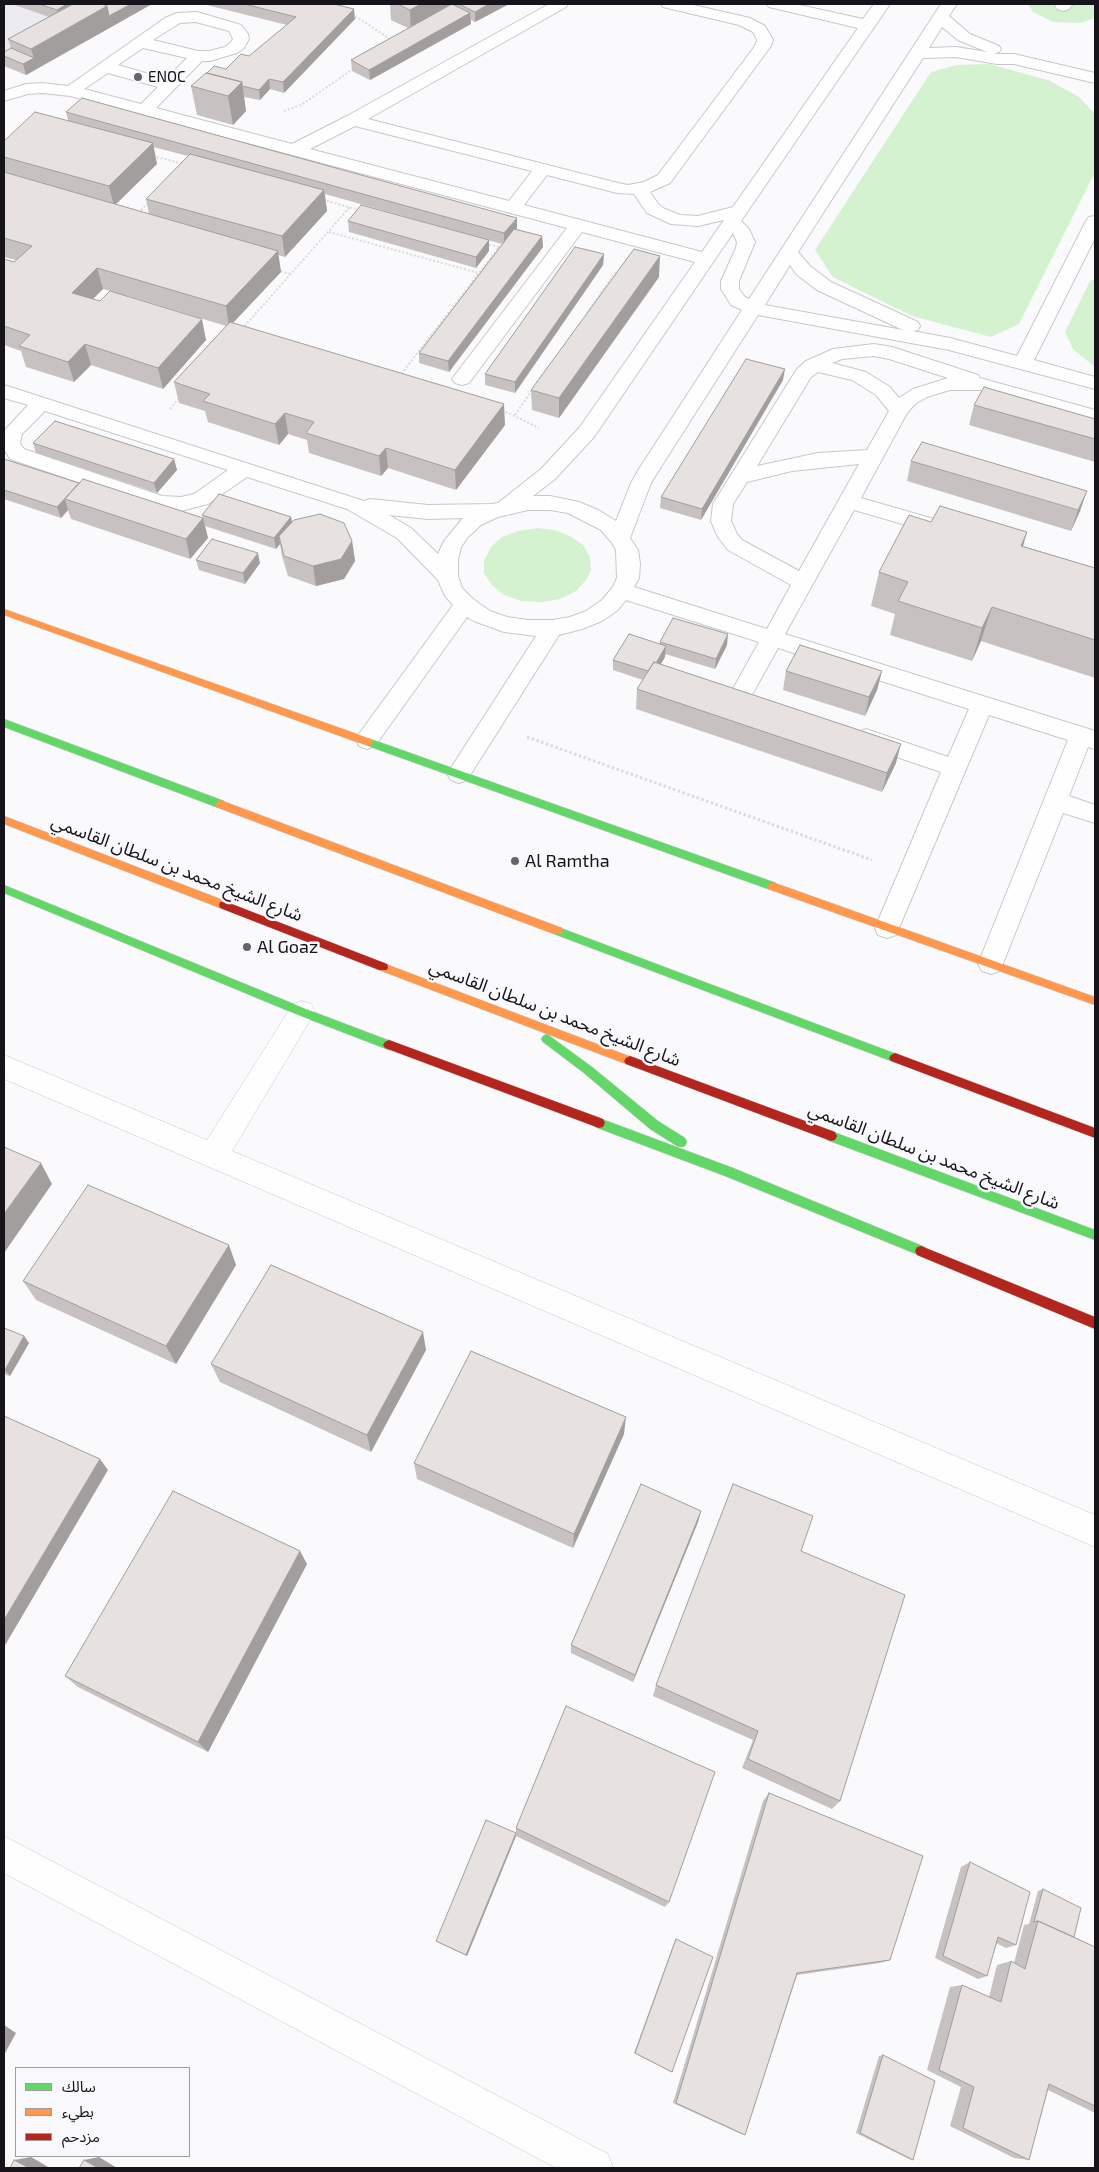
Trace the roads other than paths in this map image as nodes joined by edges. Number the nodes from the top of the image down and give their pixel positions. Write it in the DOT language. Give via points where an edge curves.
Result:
graph roads {
  1 [pos="560,4"];
  2 [pos="669,4"];
  3 [pos="775,4"];
  4 [pos="882,4"];
  5 [pos="944,10"];
  6 [pos="868,25"];
  7 [pos="140,42"];
  8 [pos="918,53"];
  9 [pos="198,56"];
  10 [pos="1014,59"];
  11 [pos="105,67"];
  12 [pos="1095,67"];
  13 [pos="1066,71"];
  14 [pos="1095,78"];
  15 [pos="170,84"];
  16 [pos="70,91"];
  17 [pos="1095,93"];
  18 [pos="4,96"];
  19 [pos="144,110"];
  20 [pos="353,120"];
  21 [pos="294,150"];
  22 [pos="543,169"];
  23 [pos="639,189"];
  24 [pos="513,208"];
  25 [pos="736,217"];
  26 [pos="1095,221"];
  27 [pos="578,225"];
  28 [pos="788,252"];
  29 [pos="706,259"];
  30 [pos="1095,263"];
  31 [pos="1072,267"];
  32 [pos="752,308"];
  33 [pos="950,344"];
  34 [pos="1023,363"];
  35 [pos="813,365"];
  36 [pos="462,379"];
  37 [pos="1095,383"];
  38 [pos="984,384"];
  39 [pos="4,391"];
  40 [pos="42,403"];
  41 [pos="899,410"];
  42 [pos="1095,416"];
  43 [pos="874,456"];
  44 [pos="245,468"];
  45 [pos="740,476"];
  46 [pos="848,501"];
  47 [pos="354,504"];
  48 [pos="499,509"];
  49 [pos="962,534"];
  50 [pos="620,538"];
  51 [pos="447,576"];
  52 [pos="803,582"];
  53 [pos="622,591"];
  54 [pos="465,604"];
  55 [pos="4,612"];
  56 [pos="552,628"];
  57 [pos="772,638"];
  58 [pos="740,696"];
  59 [pos="982,704"];
  60 [pos="5,723"];
  61 [pos="843,730"];
  62 [pos="1088,738"];
  63 [pos="367,740"];
  64 [pos="955,768"];
  65 [pos="459,774"];
  66 [pos="1055,801"];
  67 [pos="1095,814"];
  68 [pos="4,820"];
  69 [pos="4,889"];
  70 [pos="887,928"];
  71 [pos="991,964"];
  72 [pos="1095,1001"];
  73 [pos="302,1012"];
  74 [pos="521,1020"];
  75 [pos="4,1067"];
  76 [pos="1095,1133"];
  77 [pos="213,1156"];
  78 [pos="729,1172"];
  79 [pos="1095,1235"];
  80 [pos="1095,1323"];
  81 [pos="1095,1531"];
  82 [pos="4,1854"];
  83 [pos="594,2168"];
  1 -- 20 [label="lane"];
  2 -- 23 [label="lane" via="744,21 759,29 765,40 664,179"];
  3 -- 6 [label="lane"];
  4 -- 6 [label="lane"];
  5 -- 8 [label="lane"];
  5 -- 10 [label="lane" via="964,37"];
  6 -- 25 [label="lane"];
  7 -- 9 [label="lane"];
  7 -- 9 [label="lane" via="171,21 183,17 197,17 235,28 240,34 241,40 231,50"];
  7 -- 11 [label="lane"];
  8 -- 10 [label="lane" via="956,52"];
  8 -- 28 [label="lane"];
  9 -- 15 [label="lane"];
  10 -- 13 [label="lane"];
  11 -- 15 [label="lane"];
  11 -- 16 [label="lane"];
  12 -- 13 [label="lane"];
  13 -- 14 [label="lane"];
  13 -- 17 [label="lane"];
  15 -- 19 [label="lane"];
  16 -- 18 [label="lane" via="26,89"];
  16 -- 19 [label="lane"];
  19 -- 21 [label="lane"];
  20 -- 21 [label="lane"];
  20 -- 22 [label="lane"];
  21 -- 24 [label="lane"];
  22 -- 23 [label="lane" via="617,188"];
  22 -- 24 [label="lane"];
  23 -- 25 [label="lane" via="653,209 677,220"];
  24 -- 27 [label="lane"];
  25 -- 29 [label="lane"];
  25 -- 32 [label="lane" via="746,242 730,281 730,289 738,301"];
  26 -- 31 [label="lane"];
  27 -- 29 [label="lane"];
  27 -- 36 [label="lane"];
  28 -- 32 [label="lane"];
  28 -- 33 [label="lane" via="803,270 824,286"];
  29 -- 48 [label="lane" via="576,446 548,474"];
  30 -- 31 [label="lane"];
  31 -- 34 [label="lane"];
  32 -- 33 [label="lane"];
  32 -- 50 [label="lane" via="649,469"];
  33 -- 34 [label="lane"];
  34 -- 37 [label="lane"];
  35 -- 38 [label="lane" via="840,353 874,350"];
  35 -- 41 [label="lane" via="859,376 883,391"];
  35 -- 45 [label="lane" via="804,373"];
  38 -- 41 [label="lane" via="958,383 933,387 908,400"];
  38 -- 42 [label="lane"];
  39 -- 40 [label="lane"];
  40 -- 44 [label="lane"];
  40 -- 44 [label="lane" via="14,430 10,443 17,454 160,503 181,504 201,499"];
  41 -- 43 [label="lane"];
  43 -- 45 [label="lane" via="810,461"];
  43 -- 46 [label="lane"];
  44 -- 47 [label="lane"];
  45 -- 52 [label="lane" via="721,512 728,538 744,551"];
  46 -- 49 [label="lane"];
  46 -- 52 [label="lane"];
  47 -- 48 [label="lane" via="422,512"];
  47 -- 51 [label="lane" via="404,532"];
  48 -- 50 [label="lane" via="528,503 572,507 608,525"];
  48 -- 51 [label="lane" via="474,520 461,532 451,546"];
  50 -- 53 [label="lane" via="629,564 628,578"];
  51 -- 54 [label="lane" via="453,590"];
  52 -- 57 [label="lane"];
  53 -- 56 [label="lane" via="594,616"];
  53 -- 57 [label="lane"];
  54 -- 56 [label="lane" via="482,616 504,624"];
  54 -- 63 [label="lane"];
  55 -- 63 [label="main road"];
  56 -- 65 [label="lane"];
  57 -- 58 [label="lane"];
  57 -- 59 [label="lane"];
  59 -- 62 [label="lane"];
  59 -- 64 [label="lane"];
  60 -- 76 [label="main road"];
  61 -- 64 [label="lane"];
  62 -- 66 [label="lane"];
  63 -- 65 [label="main road"];
  64 -- 70 [label="lane"];
  65 -- 70 [label="main road"];
  66 -- 67 [label="lane"];
  66 -- 71 [label="lane"];
  68 -- 74 [label="main road, شارع الشيخ محمد بن سلطان القاسمي"];
  69 -- 73 [label="main road"];
  70 -- 71 [label="main road"];
  71 -- 72 [label="main road"];
  73 -- 77 [label="street"];
  73 -- 78 [label="main road"];
  74 -- 78 [label="main road" via="588,1070 654,1126"];
  74 -- 79 [label="main road, شارع الشيخ محمد بن سلطان القاسمي"];
  75 -- 77 [label="street"];
  77 -- 81 [label="street"];
  78 -- 80 [label="main road"];
  82 -- 83 [label="street"];
}
